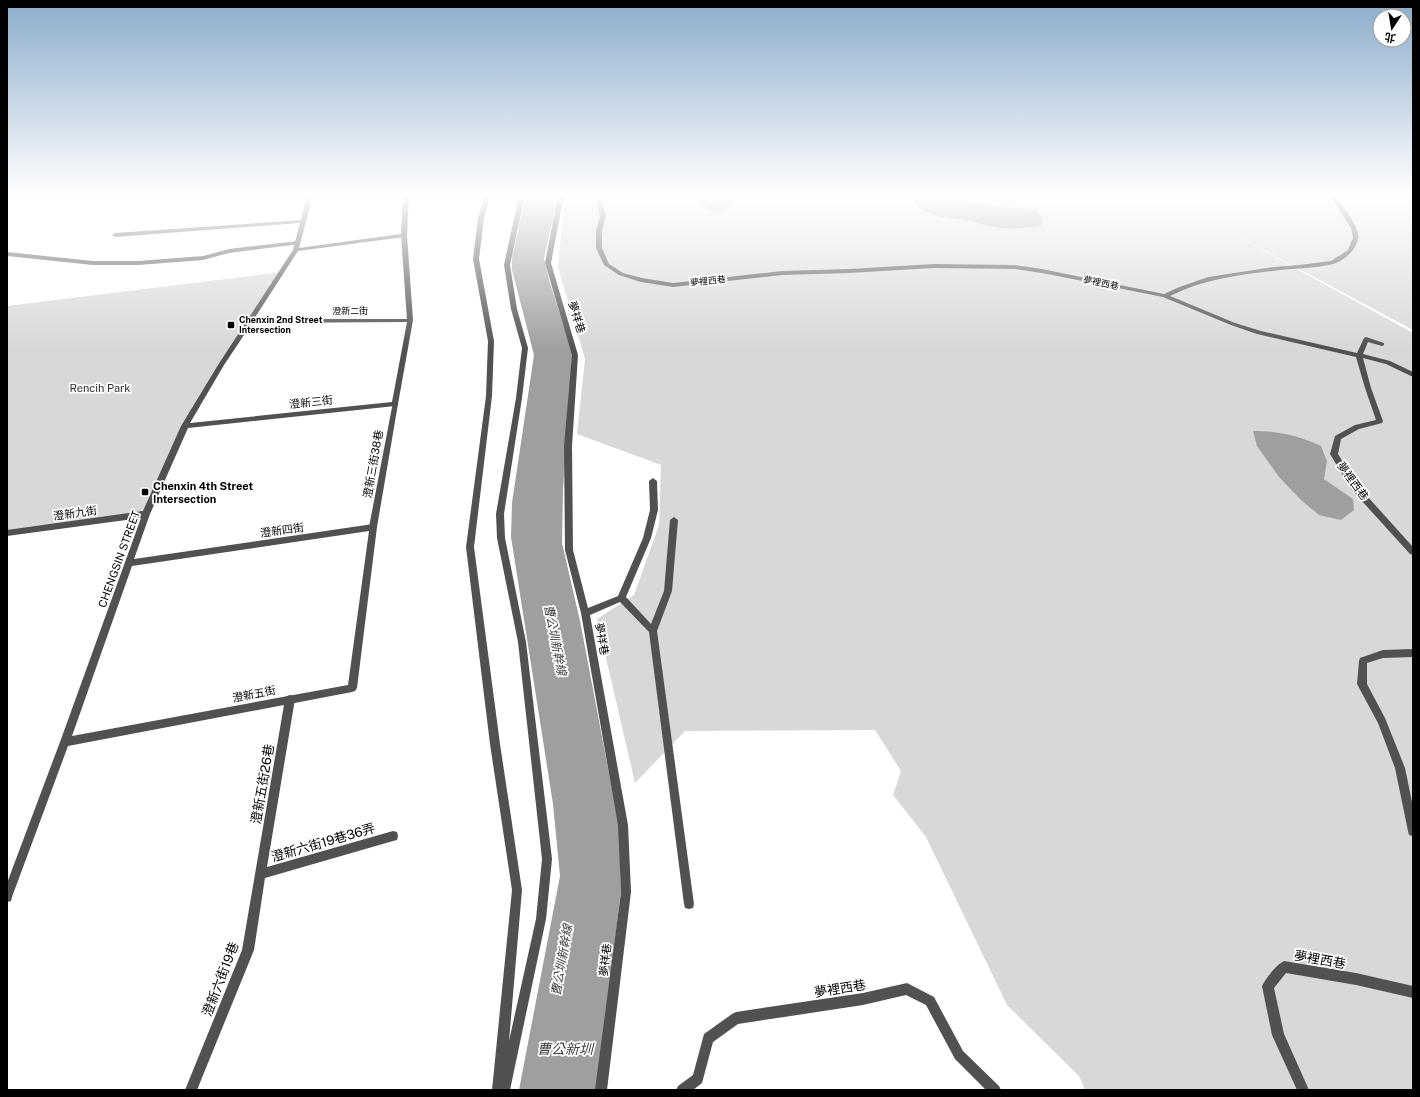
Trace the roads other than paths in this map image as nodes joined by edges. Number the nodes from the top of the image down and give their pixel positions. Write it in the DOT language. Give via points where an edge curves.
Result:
graph roads {
  1 [pos="294,246"];
  2 [pos="297,246"];
  3 [pos="405,246"];
  4 [pos="478,246"];
  5 [pos="511,246"];
  6 [pos="551,246"];
  7 [pos="599,246"];
  8 [pos="1352,246"];
  9 [pos="7,254"];
  10 [pos="1165,296"];
  11 [pos="410,320"];
  12 [pos="250,321"];
  13 [pos="1382,344"];
  14 [pos="1358,355"];
  15 [pos="1413,375"];
  16 [pos="395,404"];
  17 [pos="184,426"];
  18 [pos="653,481"];
  19 [pos="146,514"];
  20 [pos="674,520"];
  21 [pos="373,528"];
  22 [pos="7,533"];
  23 [pos="1413,552"];
  24 [pos="129,563"];
  25 [pos="621,598"];
  26 [pos="585,613"];
  27 [pos="653,631"];
  28 [pos="1413,653"];
  29 [pos="290,699"];
  30 [pos="65,742"];
  31 [pos="1413,832"];
  32 [pos="393,836"];
  33 [pos="260,874"];
  34 [pos="7,897"];
  35 [pos="689,904"];
  36 [pos="1413,992"];
  37 [pos="191,1090"];
  38 [pos="498,1090"];
  39 [pos="504,1090"];
  40 [pos="601,1090"];
  41 [pos="682,1090"];
  42 [pos="995,1090"];
  43 [pos="1303,1090"];
  1 -- 9 [label="street" via="229,251 203,258 138,263 93,263"];
  2 -- 12 [label="street, CHENGSIN STREET"];
  3 -- 11 [label="street"];
  4 -- 38 [label="street" via="476,259 491,341 490,396 470,547 517,890"];
  5 -- 39 [label="street" via="507,265 514,309 525,348 500,514 501,538 522,642 547,859 542,919"];
  6 -- 26 [label="street, 夢祥巷" via="548,264 575,355 568,446 568,531 569,550"];
  7 -- 10 [label="street, 夢裡西巷" via="607,265 621,274 672,285 782,273 934,266 1014,267"];
  8 -- 10 [label="street" via="1350,251 1333,262 1208,280"];
  10 -- 14 [label="street, 夢裡西巷" via="1259,333"];
  11 -- 12 [label="street, 澄新二街"];
  11 -- 16 [label="street"];
  12 -- 17 [label="street, CHENGSIN STREET"];
  13 -- 14 [label="street" via="1366,339"];
  14 -- 15 [label="street, 夢裡西巷" via="1388,362"];
  14 -- 23 [label="street, 夢裡西巷" via="1380,421 1357,427 1338,438 1334,454 1355,488"];
  16 -- 17 [label="street, 澄新三街"];
  16 -- 21 [label="street, 澄新三街38巷"];
  17 -- 19 [label="street, CHENGSIN STREET"];
  18 -- 25 [label="street" via="654,510 646,538"];
  19 -- 22 [label="street, 澄新九街"];
  19 -- 24 [label="street, CHENGSIN STREET"];
  20 -- 27 [label="street" via="668,591"];
  21 -- 24 [label="street, 澄新四街"];
  21 -- 29 [label="street, 澄新五街" via="352,688"];
  24 -- 30 [label="street, CHENGSIN STREET"];
  25 -- 26 [label="street"];
  25 -- 27 [label="street"];
  26 -- 40 [label="street, 夢祥巷" via="623,825 626,892"];
  27 -- 35 [label="street"];
  28 -- 31 [label="street" via="1383,654 1363,660 1362,684 1382,721 1400,768"];
  29 -- 30 [label="street, 澄新五街"];
  29 -- 33 [label="street, 澄新五街26巷"];
  30 -- 34 [label="street, CHENGSIN STREET"];
  32 -- 33 [label="street, 澄新六街19巷36弄"];
  33 -- 37 [label="street, 澄新六街19巷" via="248,950"];
  36 -- 43 [label="street, 夢裡西巷" via="1284,967 1268,986 1278,1036"];
  41 -- 42 [label="street, 夢裡西巷" via="698,1079 708,1038 736,1018 862,999 907,989 930,1001 959,1055"];
}
